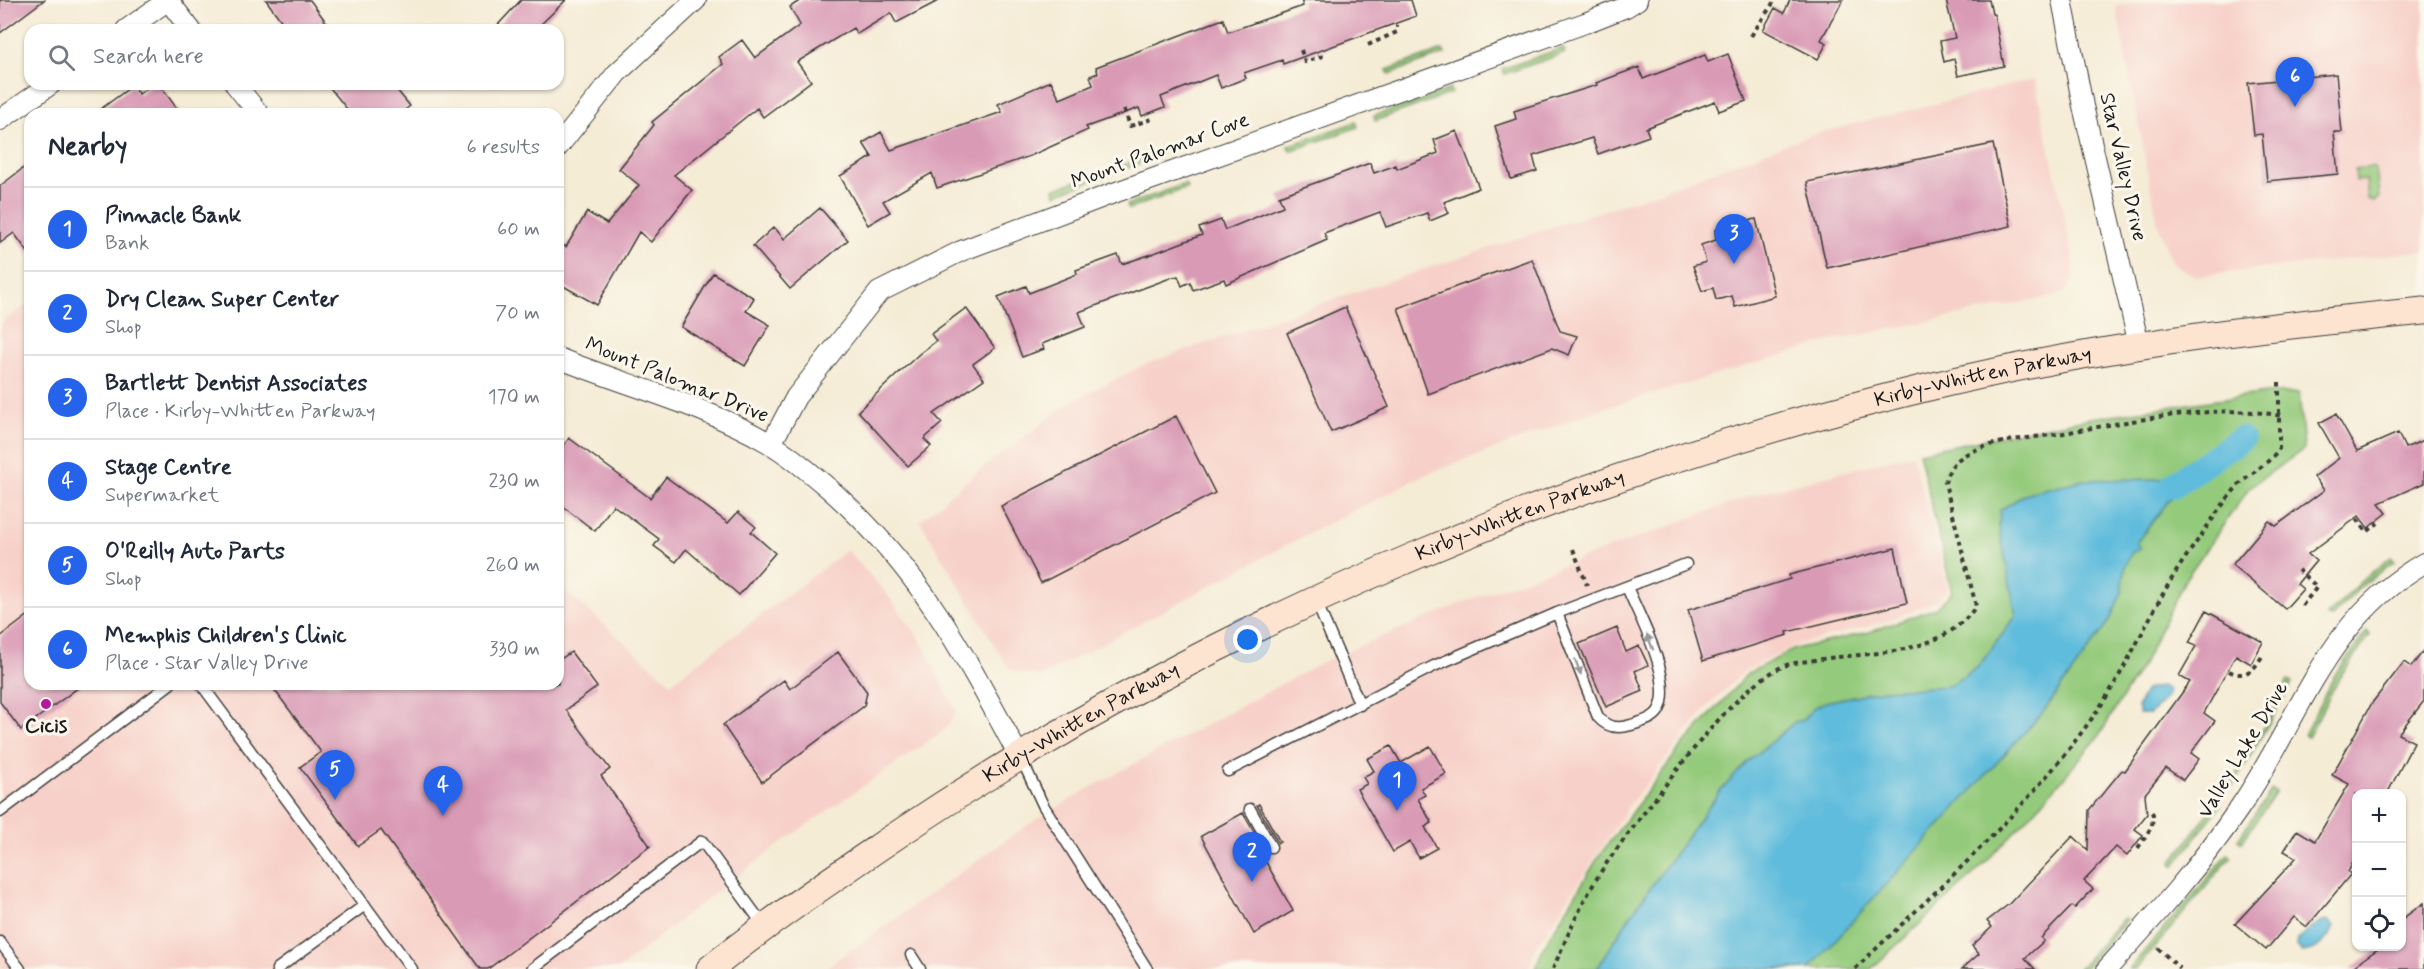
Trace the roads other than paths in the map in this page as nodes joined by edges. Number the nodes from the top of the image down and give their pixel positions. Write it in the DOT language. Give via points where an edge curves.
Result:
graph roads {
  1 [pos="168,0"];
  2 [pos="696,0"];
  3 [pos="1637,0"];
  4 [pos="2062,0"];
  5 [pos="134,24"];
  6 [pos="186,24"];
  7 [pos="42,90"];
  8 [pos="240,90"];
  9 [pos="254,108"];
  10 [pos="0,120"];
  11 [pos="564,139"];
  12 [pos="2424,311"];
  13 [pos="2139,345"];
  14 [pos="564,360"];
  15 [pos="771,444"];
  16 [pos="2424,563"];
  17 [pos="1686,564"];
  18 [pos="1627,587"];
  19 [pos="1315,598"];
  20 [pos="1557,613"];
  21 [pos="162,690"];
  22 [pos="205,690"];
  23 [pos="1360,705"];
  24 [pos="1019,756"];
  25 [pos="1228,771"];
  26 [pos="1250,809"];
  27 [pos="0,812"];
  28 [pos="1271,847"];
  29 [pos="365,905"];
  30 [pos="765,926"];
  31 [pos="0,942"];
  32 [pos="911,955"];
  33 [pos="20,969"];
  34 [pos="277,969"];
  35 [pos="412,969"];
  36 [pos="532,969"];
  37 [pos="710,969"];
  38 [pos="920,969"];
  39 [pos="1147,969"];
  40 [pos="2108,969"];
  1 -- 5 [label="street"];
  1 -- 6 [label="street"];
  2 -- 11 [label="street" via="617,73"];
  3 -- 15 [label="street, Mount Palomar Cove" via="1585,23 972,247 879,292 796,397"];
  4 -- 13 [label="street, Star Valley Drive"];
  7 -- 10 [label="street"];
  8 -- 9 [label="street"];
  12 -- 13 [label="main road, Kirby-Whitten Parkway"];
  13 -- 19 [label="main road, Kirby-Whitten Parkway" via="1929,387 1759,431 1589,487 1440,544"];
  14 -- 15 [label="street, Mount Palomar Drive" via="708,414"];
  15 -- 24 [label="street, Mount Palomar Drive" via="856,513 917,582 963,652"];
  16 -- 40 [label="street, Valley Lake Drive" via="2378,595 2338,639 2240,807 2182,885"];
  17 -- 18 [label="lane"];
  18 -- 20 [label="lane"];
  20 -- 18 [label="lane, one-way" via="1598,717 1615,728 1647,720 1658,712 1665,694 1659,665"];
  19 -- 23 [label="lane"];
  19 -- 24 [label="main road, Kirby-Whitten Parkway" via="1183,664"];
  20 -- 23 [label="lane" via="1434,666"];
  21 -- 27 [label="lane"];
  22 -- 29 [label="lane"];
  23 -- 25 [label="lane"];
  24 -- 30 [label="main road, Kirby-Whitten Parkway"];
  24 -- 39 [label="lane" via="1043,805"];
  26 -- 28 [label="lane"];
  29 -- 34 [label="lane"];
  29 -- 35 [label="lane"];
  30 -- 36 [label="lane" via="702,841"];
  30 -- 37 [label="main road, Kirby-Whitten Parkway"];
  31 -- 33 [label="lane"];
  32 -- 38 [label="lane"];
}
